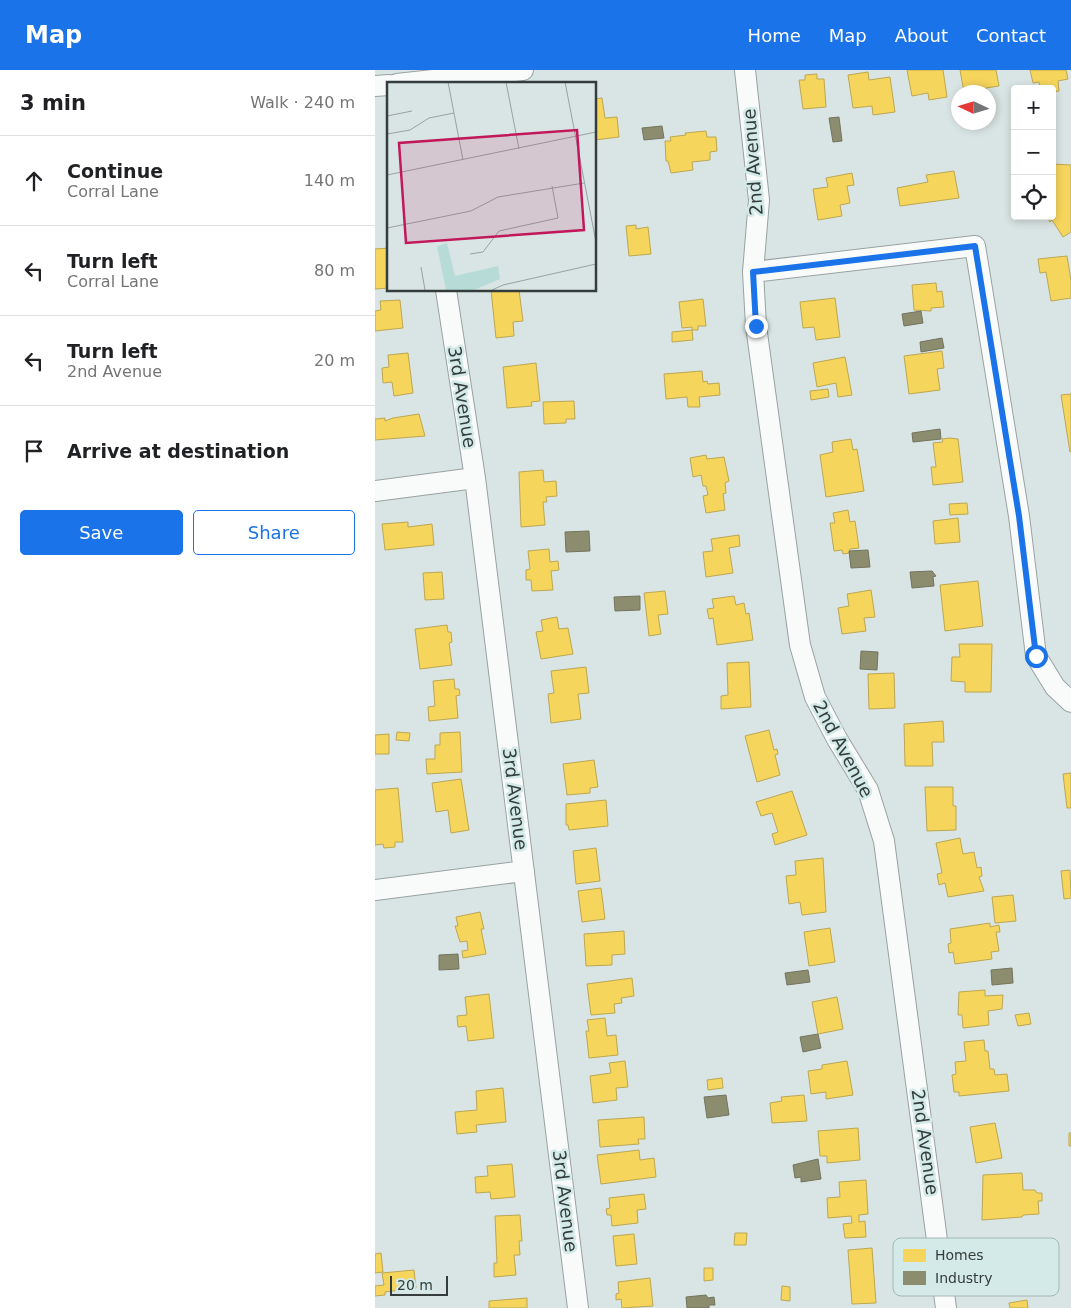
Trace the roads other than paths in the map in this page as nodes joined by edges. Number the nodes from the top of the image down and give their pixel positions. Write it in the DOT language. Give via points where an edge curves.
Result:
graph roads {
  1 [pos="523,70"];
  2 [pos="745,70"];
  3 [pos="409,80"];
  4 [pos="753,272"];
  5 [pos="446,291"];
  6 [pos="475,478"];
  7 [pos="375,491"];
  8 [pos="1071,702"];
  9 [pos="523,871"];
  10 [pos="375,890"];
  11 [pos="937,1238"];
  12 [pos="578,1308"];
  1 -- 3 [label="street"];
  2 -- 4 [label="street, 2nd Avenue" via="759,200"];
  4 -- 8 [label="street" via="975,246 1019,516 1036,656 1055,687"];
  4 -- 11 [label="street, 2nd Avenue" via="756,326 800,645 815,697 868,790 884,842"];
  5 -- 6 [label="street, 3rd Avenue"];
  6 -- 7 [label="street"];
  6 -- 9 [label="street, 3rd Avenue"];
  9 -- 10 [label="street"];
  9 -- 12 [label="street, 3rd Avenue"];
}
